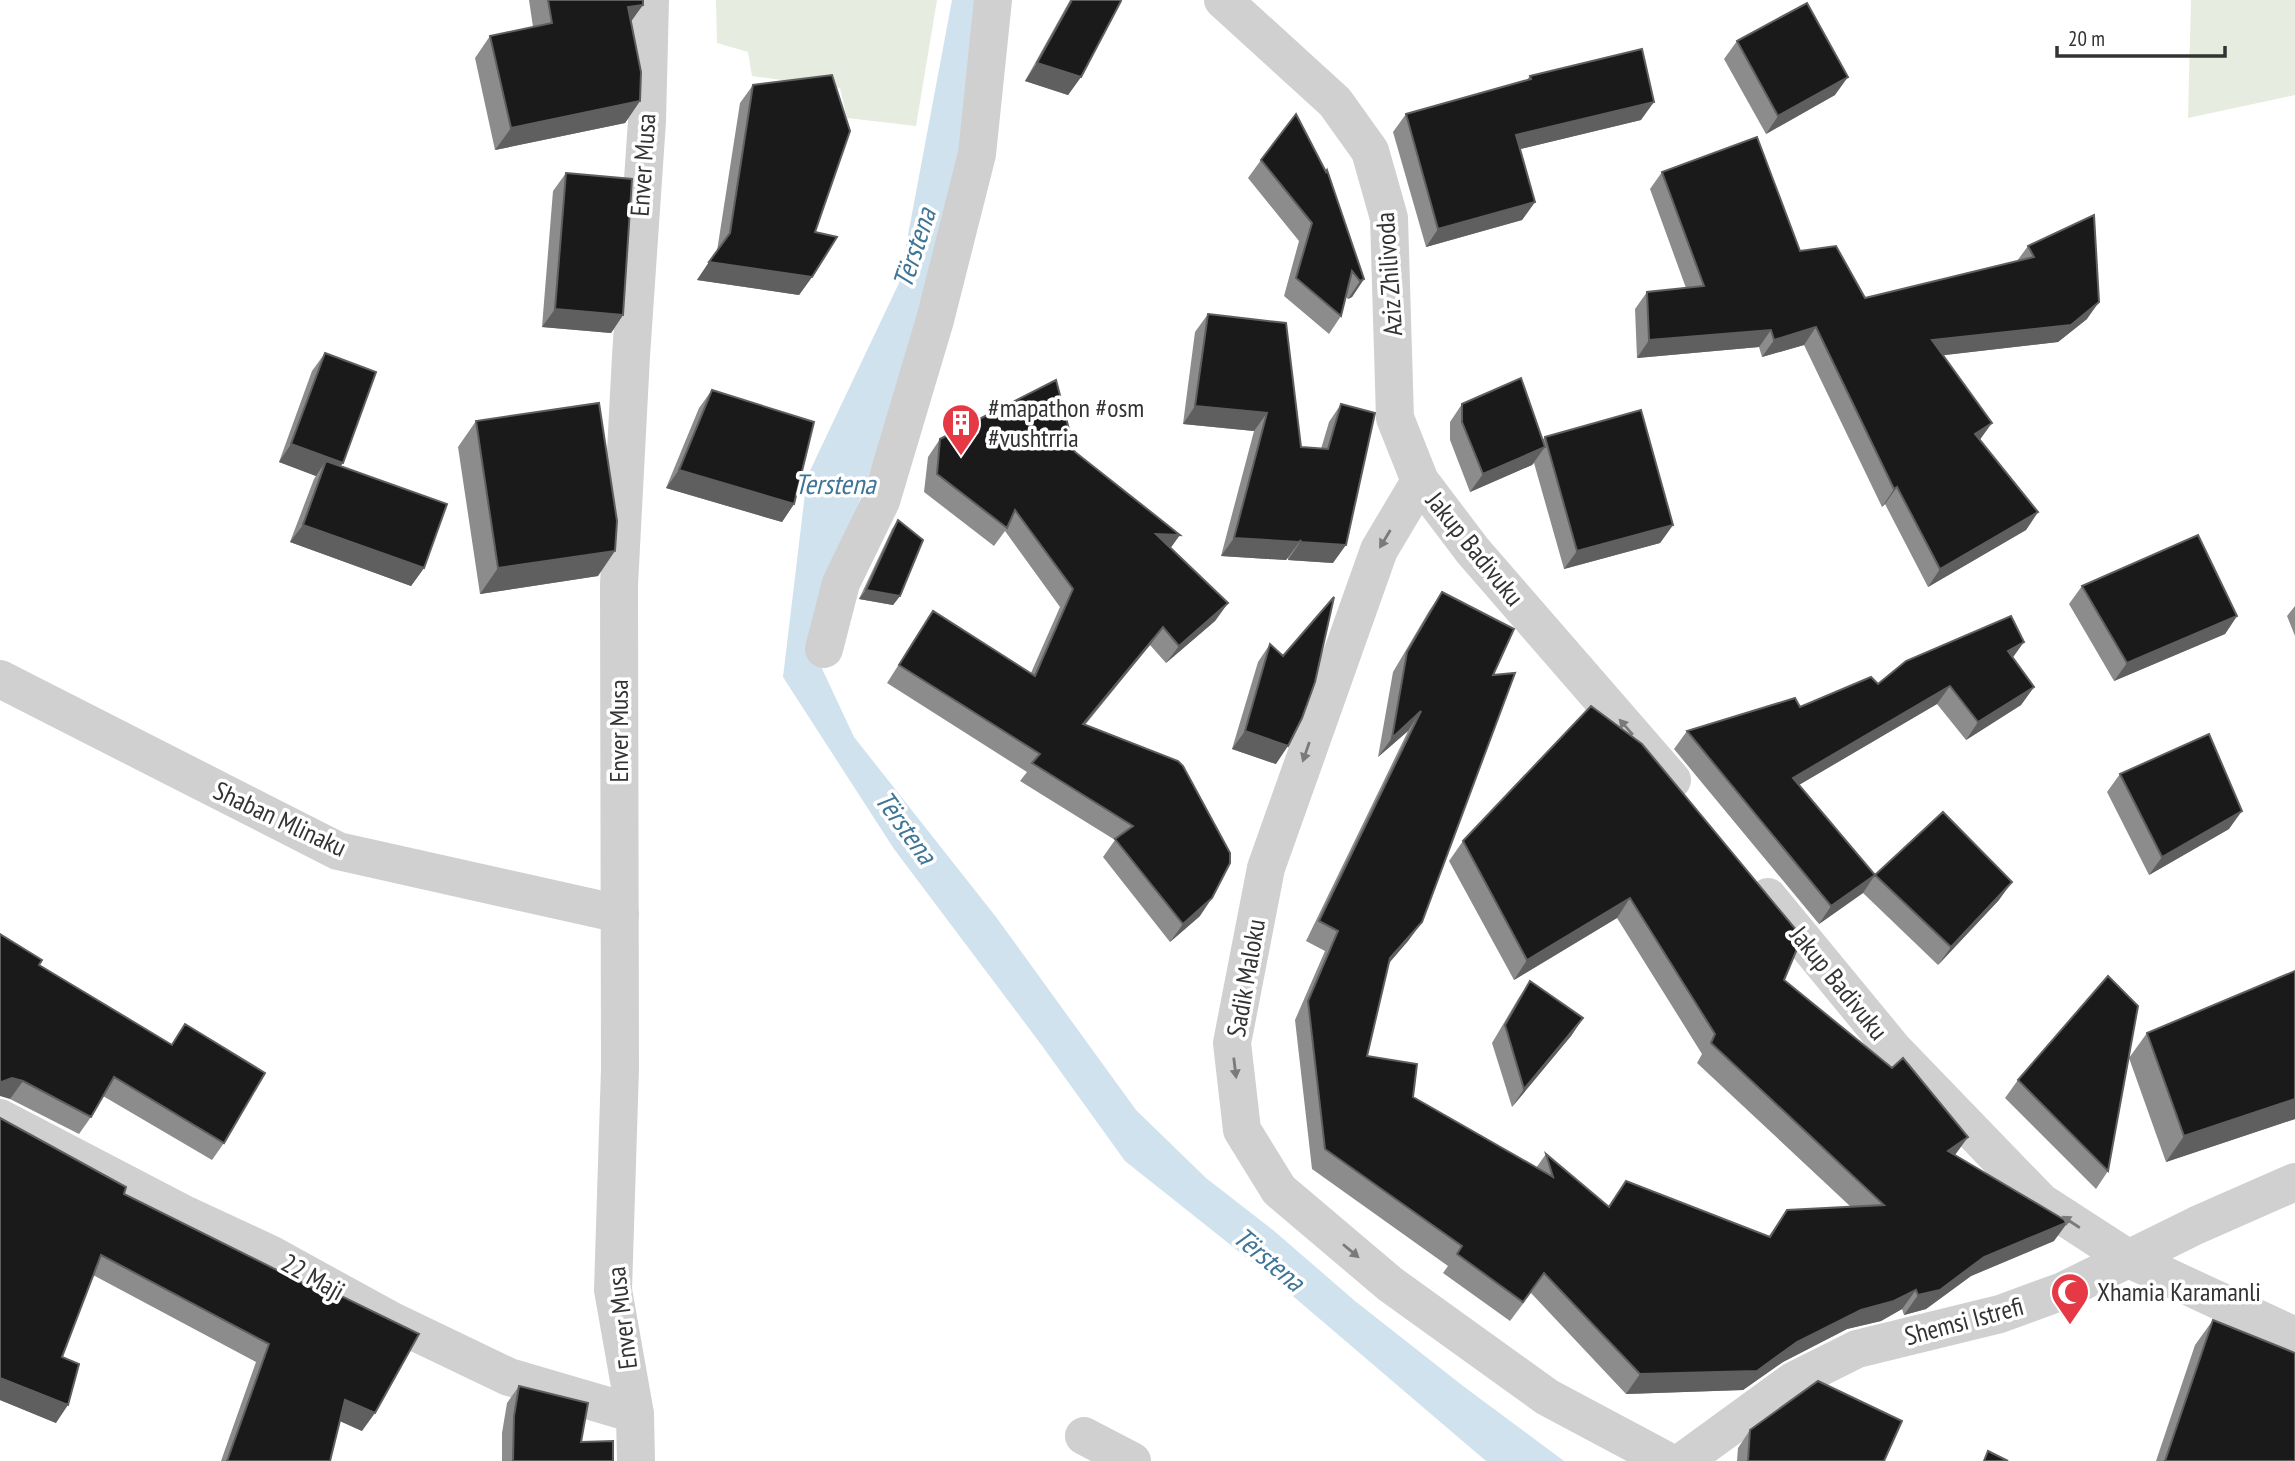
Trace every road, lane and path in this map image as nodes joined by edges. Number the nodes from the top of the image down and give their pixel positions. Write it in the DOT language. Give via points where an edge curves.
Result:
graph roads {
  1 [pos="650,0"];
  2 [pos="993,0"];
  3 [pos="1223,0"];
  4 [pos="1420,481"];
  5 [pos="824,649"];
  6 [pos="0,679"];
  7 [pos="1696,808"];
  8 [pos="1745,869"];
  9 [pos="620,914"];
  10 [pos="0,1118"];
  11 [pos="2295,1182"];
  12 [pos="2129,1259"];
  13 [pos="2295,1336"];
  14 [pos="635,1414"];
  15 [pos="1084,1436"];
  16 [pos="636,1461"];
  17 [pos="1132,1461"];
  18 [pos="1667,1461"];
  19 [pos="1683,1461"];
  1 -- 9 [label="street, Enver Musa" via="619,586"];
  2 -- 5 [label="street" via="977,154 935,320 881,501 841,583"];
  3 -- 4 [label="street, Aziz Zhilivoda" via="1335,102 1370,151 1389,218 1395,418"];
  7 -- 4 [label="street, Jakup Badivuku, one-way" via="1473,551"];
  4 -- 18 [label="street, Sadik Maloku, one-way" via="1378,550 1266,868 1232,1042 1242,1129 1279,1190 1391,1284 1547,1397"];
  6 -- 9 [label="street, Shaban Mlinaku" via="338,851"];
  12 -- 8 [label="street, Jakup Badivuku, one-way" via="2041,1202 1894,1050"];
  9 -- 14 [label="street, Enver Musa" via="613,1290"];
  10 -- 14 [label="street, 22 Maji" via="509,1377"];
  11 -- 12 [label="street, Shemsi Istrefi"];
  12 -- 13 [label="street, Jakup Badivuku"];
  12 -- 19 [label="street, Shemsi Istrefi" via="2063,1291 2000,1314 1857,1349 1793,1381"];
  14 -- 16 [label="street, Enver Musa"];
  15 -- 17 [label="street"];
}
